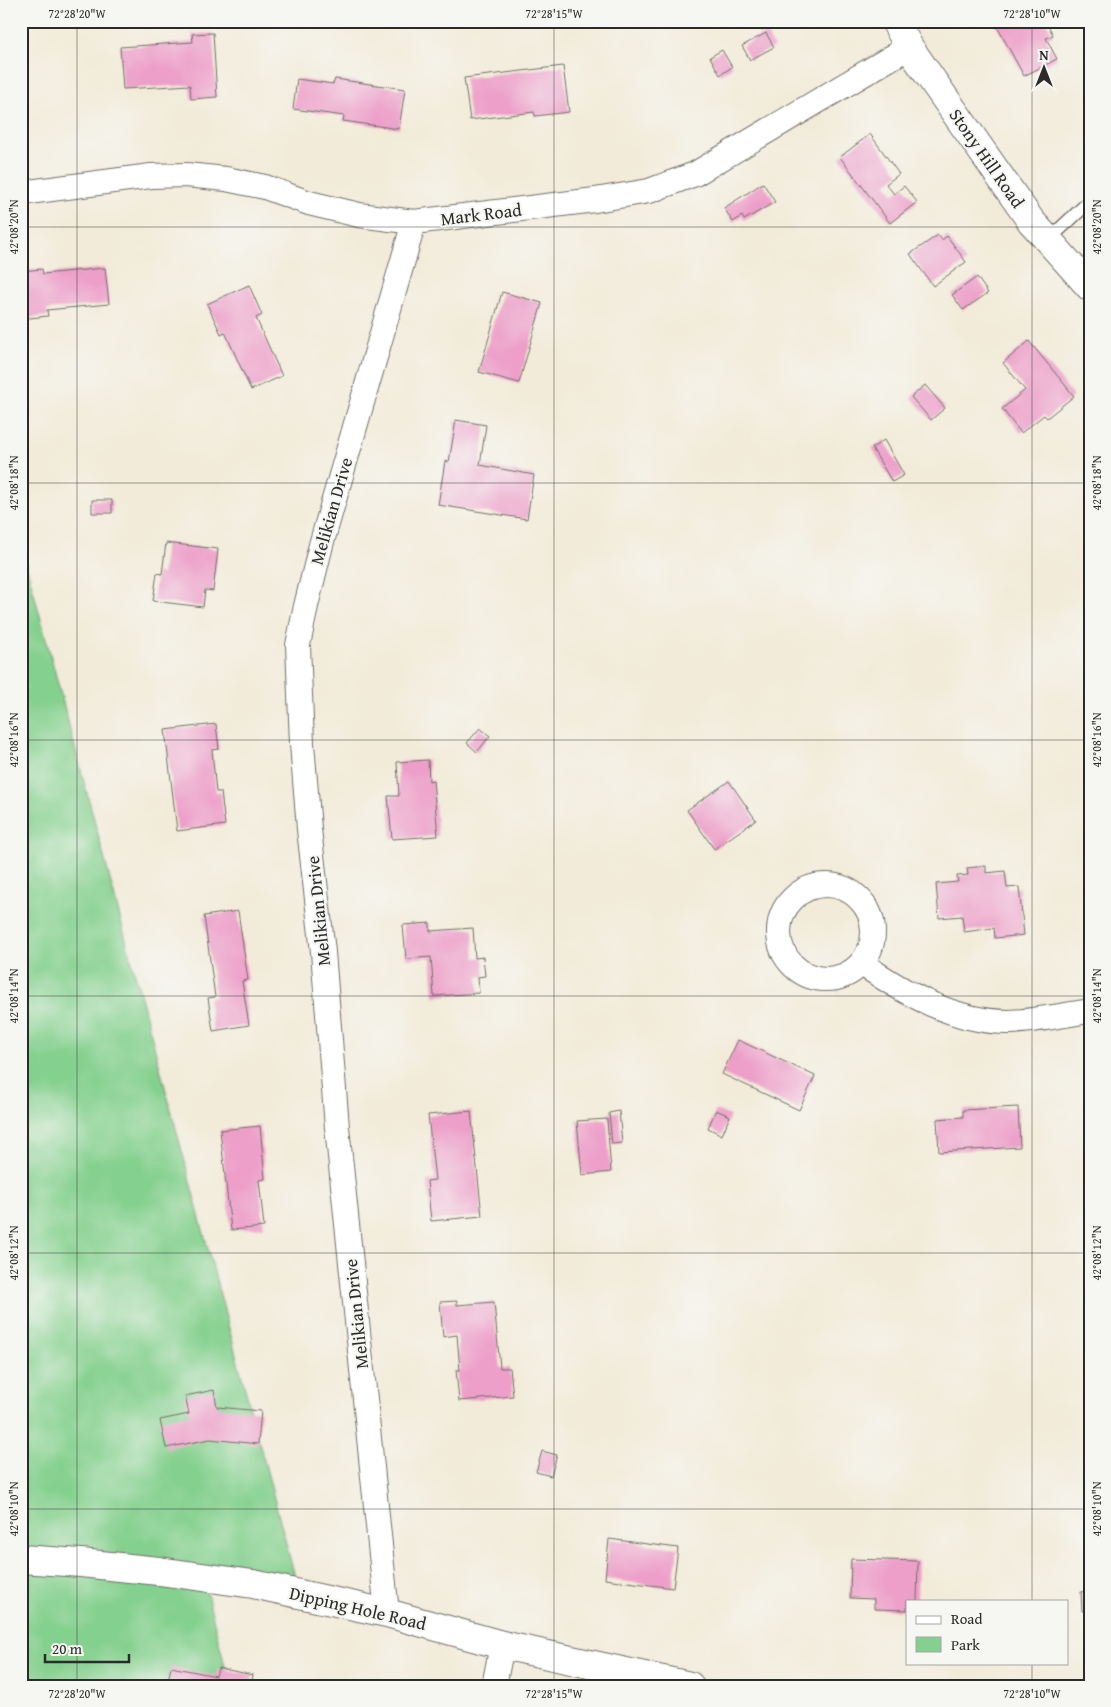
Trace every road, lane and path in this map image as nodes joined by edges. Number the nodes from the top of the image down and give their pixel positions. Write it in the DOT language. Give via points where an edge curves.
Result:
graph roads {
  1 [pos="895,21"];
  2 [pos="909,47"];
  3 [pos="21,193"];
  4 [pos="1090,201"];
  5 [pos="414,222"];
  6 [pos="1048,240"];
  7 [pos="1090,287"];
  8 [pos="861,963"];
  9 [pos="1090,1011"];
  10 [pos="21,1559"];
  11 [pos="387,1613"];
  12 [pos="502,1645"];
  13 [pos="494,1686"];
  14 [pos="690,1686"];
  1 -- 2 [label="main road, Stony Hill Road"];
  2 -- 5 [label="street, Mark Road" via="695,174 649,191"];
  2 -- 6 [label="main road, Stony Hill Road" via="1031,221"];
  3 -- 5 [label="street, Mark Road" via="151,176 186,176 266,186 318,205 359,215"];
  4 -- 6 [label="lane"];
  5 -- 11 [label="street, Melikian Drive" via="321,545 298,646 309,829"];
  6 -- 7 [label="main road, Stony Hill Road"];
  8 -- 9 [label="street" via="918,999 973,1018 1009,1022"];
  10 -- 11 [label="main road, Dipping Hole Road" via="91,1564 243,1583"];
  11 -- 12 [label="main road, Dipping Hole Road"];
  12 -- 13 [label="street"];
  12 -- 14 [label="main road, Dipping Hole Road"];
}
